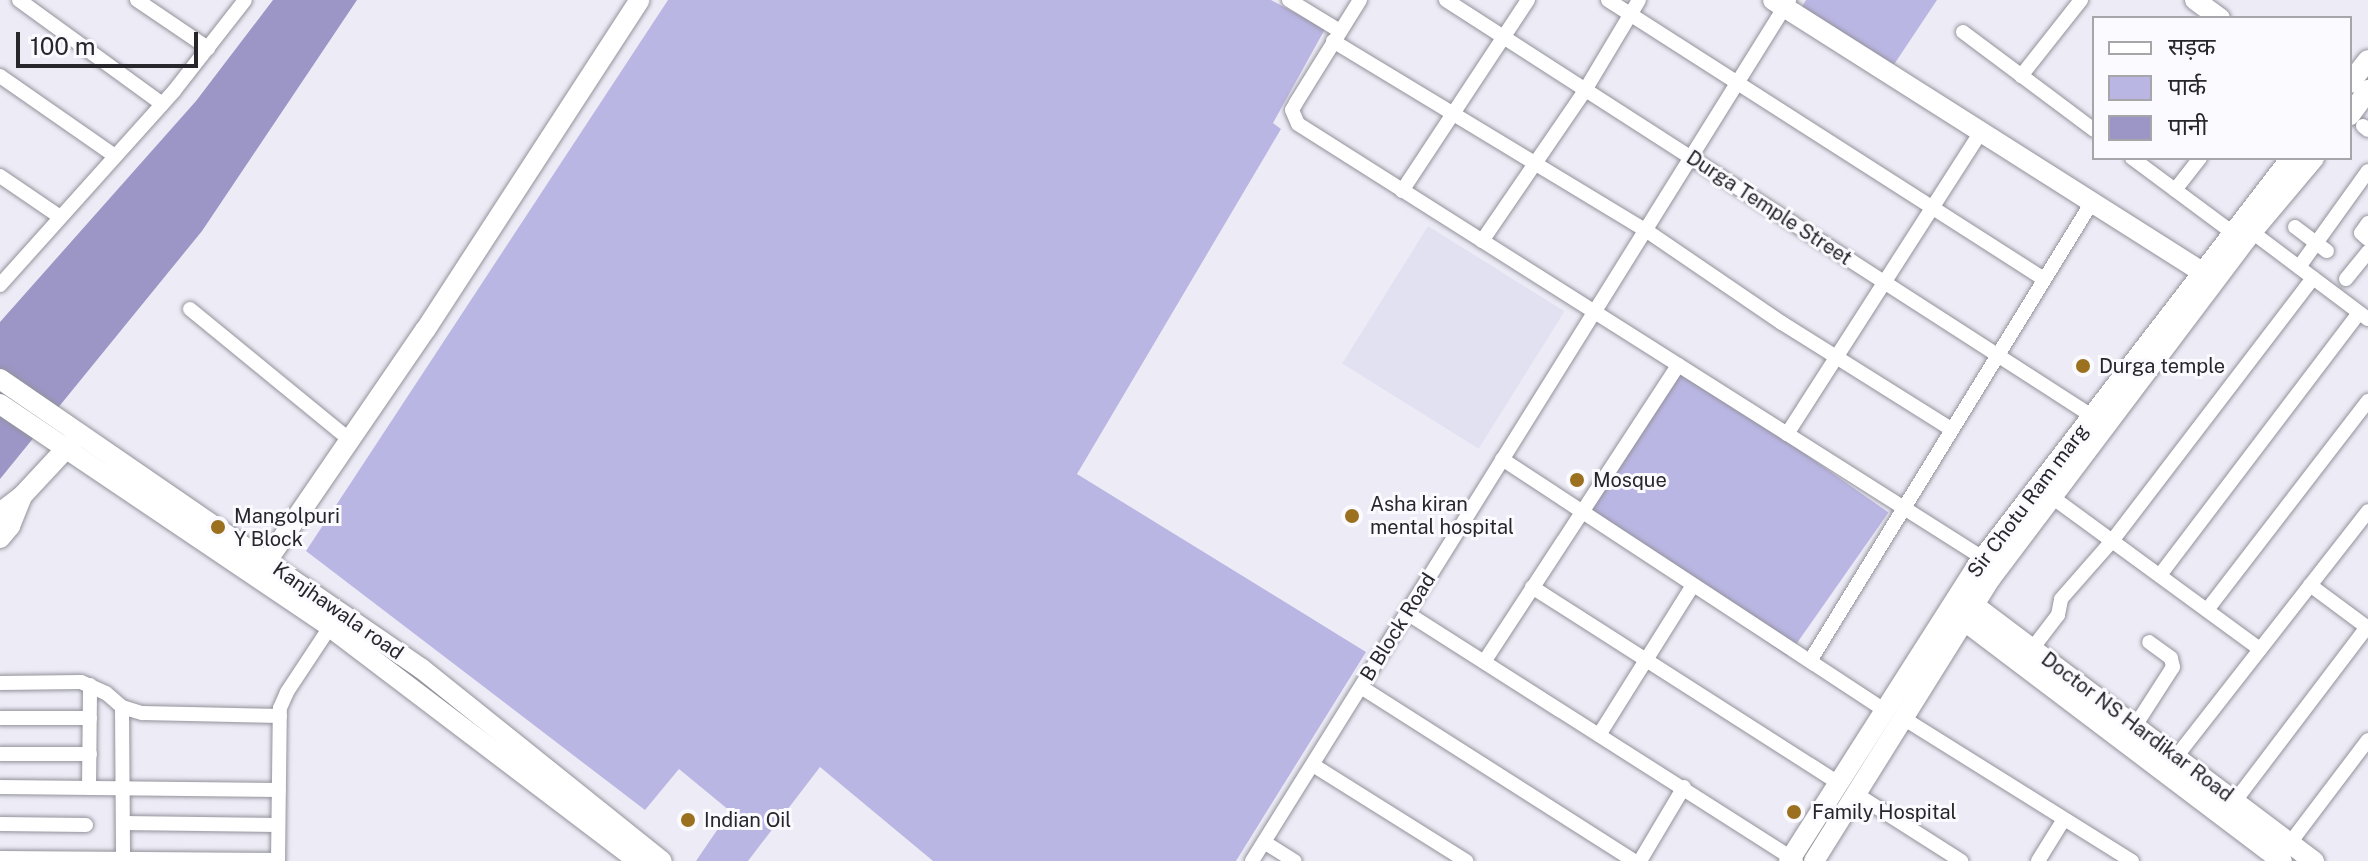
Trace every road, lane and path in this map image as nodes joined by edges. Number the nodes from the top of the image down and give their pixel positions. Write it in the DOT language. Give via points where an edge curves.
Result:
graph roads {
  1 [pos="19,0"];
  2 [pos="137,0"];
  3 [pos="245,0"];
  4 [pos="640,0"];
  5 [pos="1360,0"];
  6 [pos="1446,0"];
  7 [pos="1528,0"];
  8 [pos="1608,0"];
  9 [pos="1639,0"];
  10 [pos="2081,0"];
  11 [pos="1298,2"];
  12 [pos="1782,2"];
  13 [pos="2200,2"];
  14 [pos="1631,13"];
  15 [pos="2218,16"];
  16 [pos="1963,32"];
  17 [pos="1337,36"];
  18 [pos="1505,37"];
  19 [pos="208,48"];
  20 [pos="2368,60"];
  21 [pos="0,76"];
  22 [pos="2021,76"];
  23 [pos="2352,80"];
  24 [pos="1736,84"];
  25 [pos="2368,90"];
  26 [pos="1584,92"];
  27 [pos="162,104"];
  28 [pos="1454,111"];
  29 [pos="2356,120"];
  30 [pos="2092,129"];
  31 [pos="1981,132"];
  32 [pos="115,156"];
  33 [pos="1692,158"];
  34 [pos="2135,160"];
  35 [pos="2198,160"];
  36 [pos="2290,160"];
  37 [pos="2312,160"];
  38 [pos="1535,164"];
  39 [pos="2368,171"];
  40 [pos="0,176"];
  41 [pos="2175,190"];
  42 [pos="1402,191"];
  43 [pos="2092,202"];
  44 [pos="1932,208"];
  45 [pos="60,217"];
  46 [pos="2368,223"];
  47 [pos="2295,227"];
  48 [pos="1647,231"];
  49 [pos="2242,232"];
  50 [pos="2368,239"];
  51 [pos="1482,241"];
  52 [pos="2321,247"];
  53 [pos="2368,252"];
  54 [pos="2299,267"];
  55 [pos="5,268"];
  56 [pos="2202,272"];
  57 [pos="2313,278"];
  58 [pos="2044,279"];
  59 [pos="2346,279"];
  60 [pos="1883,284"];
  61 [pos="0,285"];
  62 [pos="190,309"];
  63 [pos="1594,312"];
  64 [pos="2364,316"];
  65 [pos="1997,356"];
  66 [pos="1836,357"];
  67 [pos="1678,365"];
  68 [pos="0,379"];
  69 [pos="2368,401"];
  70 [pos="0,404"];
  71 [pos="2092,416"];
  72 [pos="50,424"];
  73 [pos="1951,429"];
  74 [pos="1787,434"];
  75 [pos="350,440"];
  76 [pos="74,441"];
  77 [pos="1502,459"];
  78 [pos="22,496"];
  79 [pos="2052,497"];
  80 [pos="1903,507"];
  81 [pos="1580,511"];
  82 [pos="2368,511"];
  83 [pos="0,513"];
  84 [pos="2355,528"];
  85 [pos="0,538"];
  86 [pos="2368,538"];
  87 [pos="2112,541"];
  88 [pos="1983,558"];
  89 [pos="261,569"];
  90 [pos="2160,575"];
  91 [pos="1693,585"];
  92 [pos="2310,585"];
  93 [pos="1532,587"];
  94 [pos="1962,607"];
  95 [pos="2207,610"];
  96 [pos="1407,613"];
  97 [pos="330,627"];
  98 [pos="2367,627"];
  99 [pos="2149,642"];
  100 [pos="2032,649"];
  101 [pos="2260,649"];
  102 [pos="1646,660"];
  103 [pos="1810,661"];
  104 [pos="1484,662"];
  105 [pos="0,683"];
  106 [pos="90,685"];
  107 [pos="1361,687"];
  108 [pos="122,707"];
  109 [pos="1894,715"];
  110 [pos="280,716"];
  111 [pos="0,718"];
  112 [pos="90,718"];
  113 [pos="2135,726"];
  114 [pos="1599,735"];
  115 [pos="2368,740"];
  116 [pos="0,754"];
  117 [pos="90,754"];
  118 [pos="2176,757"];
  119 [pos="1313,765"];
  120 [pos="0,787"];
  121 [pos="1684,787"];
  122 [pos="89,788"];
  123 [pos="124,788"];
  124 [pos="1848,788"];
  125 [pos="279,790"];
  126 [pos="2235,801"];
  127 [pos="2064,819"];
  128 [pos="123,823"];
  129 [pos="0,824"];
  130 [pos="86,825"];
  131 [pos="278,825"];
  132 [pos="1264,842"];
  133 [pos="630,848"];
  134 [pos="2278,854"];
  135 [pos="0,858"];
  136 [pos="123,859"];
  137 [pos="68,860"];
  138 [pos="143,860"];
  139 [pos="278,860"];
  140 [pos="1792,860"];
  141 [pos="662,861"];
  142 [pos="1252,861"];
  143 [pos="1294,861"];
  144 [pos="1466,861"];
  145 [pos="1634,861"];
  146 [pos="1640,861"];
  147 [pos="1814,861"];
  148 [pos="1961,861"];
  149 [pos="2038,861"];
  150 [pos="2132,861"];
  151 [pos="2314,861"];
  1 -- 27 [label="street"];
  2 -- 19 [label="street"];
  3 -- 19 [label="street"];
  4 -- 75 [label="street"];
  5 -- 17 [label="street"];
  6 -- 18 [label="street, Durga Temple Street"];
  7 -- 18 [label="street"];
  8 -- 14 [label="street"];
  9 -- 14 [label="street"];
  10 -- 22 [label="street"];
  11 -- 17 [label="street"];
  12 -- 24 [label="street, B Block Road"];
  12 -- 31 [label="street"];
  13 -- 15 [label="street"];
  14 -- 24 [label="street"];
  14 -- 26 [label="street"];
  16 -- 22 [label="street"];
  17 -- 28 [label="street"];
  17 -- 42 [label="street" via="1303,89 1292,110 1294,117"];
  18 -- 26 [label="street, Durga Temple Street"];
  18 -- 28 [label="street"];
  19 -- 27 [label="street"];
  20 -- 23 [label="street"];
  21 -- 32 [label="street"];
  22 -- 30 [label="street"];
  24 -- 33 [label="street, B Block Road"];
  24 -- 44 [label="street"];
  25 -- 29 [label="street"];
  26 -- 33 [label="street, Durga Temple Street"];
  26 -- 38 [label="street"];
  27 -- 32 [label="street"];
  28 -- 38 [label="street"];
  28 -- 42 [label="street"];
  31 -- 43 [label="street"];
  31 -- 44 [label="street"];
  32 -- 45 [label="street"];
  33 -- 48 [label="street, B Block Road"];
  33 -- 60 [label="street, Durga Temple Street"];
  34 -- 41 [label="street"];
  35 -- 41 [label="street"];
  36 -- 49 [label="street, Sir Chotu Ram marg"];
  37 -- 49 [label="street, Sir Chotu Ram marg"];
  38 -- 48 [label="street"];
  38 -- 51 [label="street"];
  39 -- 52 [label="street"];
  40 -- 45 [label="street"];
  41 -- 49 [label="street"];
  42 -- 51 [label="street"];
  43 -- 56 [label="street"];
  43 -- 58 [label="street"];
  44 -- 58 [label="street"];
  44 -- 60 [label="street"];
  45 -- 55 [label="street"];
  46 -- 50 [label="street" via="2361,233"];
  47 -- 52 [label="street"];
  48 -- 63 [label="street, B Block Road"];
  48 -- 66 [label="street"];
  49 -- 54 [label="street"];
  49 -- 56 [label="street, Sir Chotu Ram marg"];
  49 -- 79 [label="street, Sir Chotu Ram marg"];
  51 -- 63 [label="street"];
  52 -- 54 [label="street"];
  53 -- 59 [label="street"];
  54 -- 57 [label="street"];
  55 -- 61 [label="street"];
  56 -- 71 [label="street, Sir Chotu Ram marg"];
  57 -- 64 [label="street"];
  57 -- 87 [label="street"];
  58 -- 65 [label="street"];
  60 -- 65 [label="street, Durga Temple Street"];
  60 -- 66 [label="street"];
  62 -- 75 [label="street"];
  63 -- 67 [label="street"];
  63 -- 77 [label="street, B Block Road"];
  64 -- 90 [label="street"];
  65 -- 71 [label="street, Durga Temple Street"];
  65 -- 73 [label="street"];
  66 -- 73 [label="street"];
  66 -- 74 [label="street"];
  67 -- 74 [label="street"];
  67 -- 81 [label="street"];
  68 -- 72 [label="street, Kanjhawala road"];
  69 -- 95 [label="street"];
  70 -- 72 [label="street, Kanjhawala road"];
  71 -- 88 [label="street, Sir Chotu Ram marg"];
  72 -- 76 [label="street, Kanjhawala road"];
  73 -- 80 [label="street"];
  74 -- 80 [label="street"];
  75 -- 89 [label="street"];
  76 -- 78 [label="street"];
  76 -- 89 [label="street, Kanjhawala road"];
  77 -- 81 [label="street"];
  77 -- 96 [label="street, B Block Road"];
  78 -- 83 [label="street"];
  78 -- 85 [label="street"];
  79 -- 87 [label="street"];
  79 -- 94 [label="street, Sir Chotu Ram marg"];
  80 -- 88 [label="street"];
  80 -- 103 [label="street"];
  81 -- 91 [label="street"];
  81 -- 93 [label="street"];
  82 -- 84 [label="street"];
  84 -- 86 [label="street"];
  84 -- 92 [label="street"];
  87 -- 90 [label="street"];
  87 -- 100 [label="street" via="2061,599 2058,615"];
  88 -- 94 [label="street, Sir Chotu Ram marg"];
  89 -- 97 [label="street, Kanjhawala road"];
  89 -- 133 [label="street, Kanjhawala road" via="422,669"];
  90 -- 95 [label="street"];
  91 -- 102 [label="street"];
  91 -- 103 [label="street"];
  92 -- 98 [label="street"];
  92 -- 101 [label="street"];
  93 -- 102 [label="street"];
  93 -- 104 [label="street"];
  94 -- 100 [label="street, Doctor NS Hardikar Road"];
  94 -- 109 [label="street, Sir Chotu Ram marg"];
  94 -- 134 [label="street, Doctor NS Hardikar Road"];
  95 -- 101 [label="street"];
  96 -- 104 [label="street"];
  96 -- 107 [label="street, B Block Road"];
  97 -- 110 [label="street" via="287,692"];
  97 -- 133 [label="street, Kanjhawala road"];
  98 -- 126 [label="street"];
  99 -- 113 [label="street" via="2171,658 2173,667"];
  100 -- 113 [label="street, Doctor NS Hardikar Road"];
  101 -- 118 [label="street"];
  102 -- 114 [label="street"];
  102 -- 124 [label="street"];
  103 -- 109 [label="street"];
  104 -- 114 [label="street"];
  105 -- 106 [label="street"];
  106 -- 108 [label="street"];
  106 -- 112 [label="street"];
  107 -- 119 [label="street, B Block Road"];
  107 -- 145 [label="street"];
  108 -- 110 [label="street" via="142,713"];
  108 -- 123 [label="street"];
  109 -- 124 [label="street, Sir Chotu Ram marg"];
  109 -- 127 [label="street"];
  110 -- 125 [label="street"];
  111 -- 112 [label="street"];
  112 -- 117 [label="street"];
  113 -- 118 [label="street, Doctor NS Hardikar Road"];
  114 -- 121 [label="street"];
  115 -- 134 [label="street"];
  116 -- 117 [label="street"];
  117 -- 122 [label="street"];
  118 -- 126 [label="street, Doctor NS Hardikar Road"];
  119 -- 132 [label="street, B Block Road"];
  119 -- 144 [label="street"];
  120 -- 122 [label="street"];
  121 -- 140 [label="street"];
  121 -- 146 [label="street"];
  122 -- 123 [label="street"];
  123 -- 125 [label="street"];
  123 -- 128 [label="street"];
  124 -- 140 [label="street, Sir Chotu Ram marg"];
  124 -- 147 [label="street, Sir Chotu Ram marg"];
  124 -- 148 [label="street"];
  125 -- 131 [label="street"];
  126 -- 134 [label="street, Doctor NS Hardikar Road"];
  127 -- 149 [label="street"];
  127 -- 150 [label="street"];
  128 -- 131 [label="street"];
  128 -- 136 [label="street"];
  129 -- 130 [label="street"];
  131 -- 139 [label="street"];
  132 -- 142 [label="street, B Block Road"];
  132 -- 143 [label="street"];
  133 -- 141 [label="street, Kanjhawala road"];
  134 -- 151 [label="street, Doctor NS Hardikar Road"];
  135 -- 137 [label="street"];
  136 -- 137 [label="street"];
  136 -- 138 [label="street"];
  138 -- 139 [label="street"];
}
